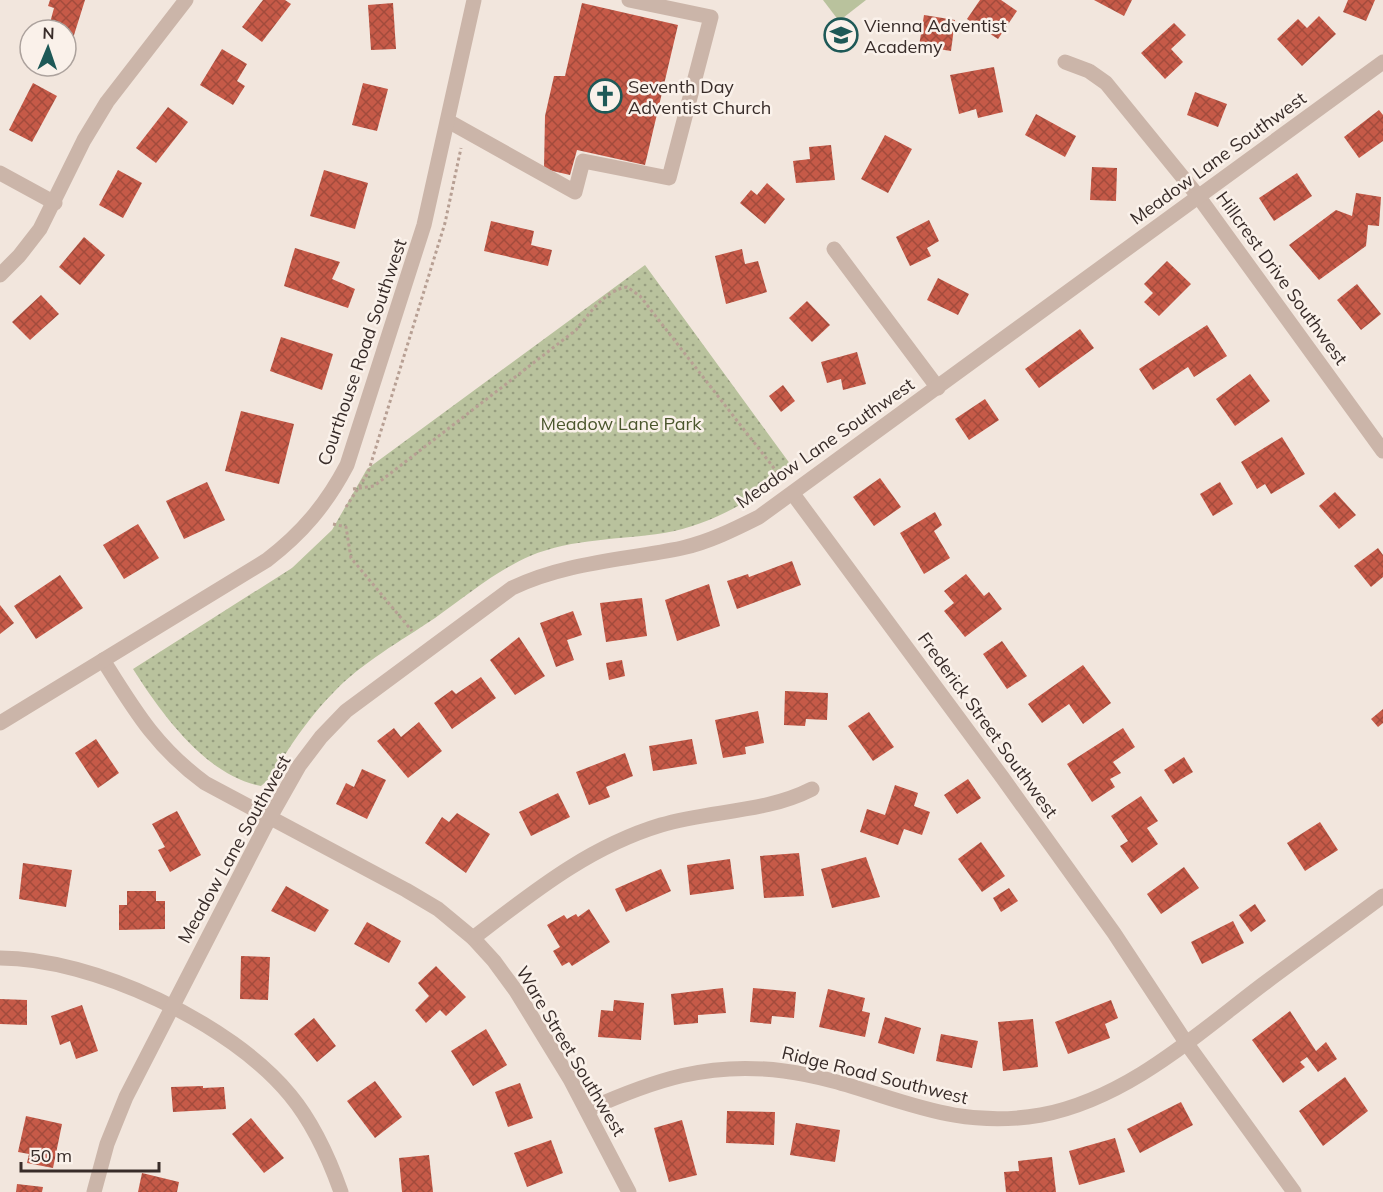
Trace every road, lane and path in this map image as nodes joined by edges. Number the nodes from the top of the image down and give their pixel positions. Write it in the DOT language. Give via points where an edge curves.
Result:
graph roads {
  1 [pos="186,0"];
  2 [pos="474,0"];
  3 [pos="629,0"];
  4 [pos="1065,62"];
  5 [pos="1383,62"];
  6 [pos="448,121"];
  7 [pos="463,137"];
  8 [pos="0,173"];
  9 [pos="1198,196"];
  10 [pos="55,203"];
  11 [pos="834,249"];
  12 [pos="0,275"];
  13 [pos="938,388"];
  14 [pos="1383,451"];
  15 [pos="337,485"];
  16 [pos="357,489"];
  17 [pos="793,494"];
  18 [pos="346,507"];
  19 [pos="333,524"];
  20 [pos="412,631"];
  21 [pos="103,660"];
  22 [pos="0,723"];
  23 [pos="812,789"];
  24 [pos="269,819"];
  25 [pos="1383,896"];
  26 [pos="473,938"];
  27 [pos="0,958"];
  28 [pos="172,1006"];
  29 [pos="1187,1044"];
  30 [pos="587,1110"];
  31 [pos="94,1192"];
  32 [pos="341,1192"];
  33 [pos="629,1192"];
  34 [pos="1294,1192"];
  1 -- 10 [label="street" via="107,102 84,140"];
  2 -- 6 [label="street, Courthouse Road Southwest"];
  3 -- 6 [label="street" via="711,17 669,178 584,161 575,192"];
  4 -- 9 [label="street, Hillcrest Drive Southwest" via="1106,83"];
  5 -- 9 [label="street, Meadow Lane Southwest"];
  6 -- 15 [label="street, Courthouse Road Southwest" via="414,258 347,465"];
  7 -- 16 [label="path" via="445,223 368,473"];
  8 -- 10 [label="street"];
  9 -- 13 [label="street, Meadow Lane Southwest"];
  9 -- 14 [label="street, Hillcrest Drive Southwest"];
  10 -- 12 [label="street" via="26,247"];
  11 -- 13 [label="street"];
  13 -- 17 [label="street, Meadow Lane Southwest"];
  15 -- 16 [label="path"];
  15 -- 21 [label="street, Courthouse Road Southwest" via="313,520 267,560"];
  16 -- 17 [label="path" via="374,486 576,330 592,309 617,288 627,287 640,296"];
  16 -- 18 [label="path"];
  17 -- 24 [label="street, Meadow Lane Southwest" via="759,517 685,548 562,568 513,588 346,711 299,766"];
  17 -- 29 [label="street, Frederick Street Southwest" via="1016,795"];
  19 -- 20 [label="path" via="346,527 351,558"];
  21 -- 22 [label="street, Courthouse Road Southwest"];
  21 -- 24 [label="street, Ware Street Southwest" via="142,721 180,765"];
  23 -- 26 [label="street" via="772,806 696,816 625,838 551,878"];
  24 -- 26 [label="street, Ware Street Southwest" via="406,890 438,909"];
  24 -- 28 [label="street, Meadow Lane Southwest"];
  25 -- 29 [label="street, Ridge Road Southwest"];
  26 -- 30 [label="street, Ware Street Southwest" via="516,991"];
  27 -- 28 [label="street" via="57,962 90,971"];
  28 -- 31 [label="street, Meadow Lane Southwest" via="126,1097 107,1144"];
  28 -- 32 [label="street" via="266,1068 291,1096 326,1152"];
  29 -- 30 [label="street, Ridge Road Southwest" via="1105,1093 1074,1106 1007,1119 939,1114 815,1077 751,1067 678,1074"];
  29 -- 34 [label="street, Frederick Street Southwest"];
  30 -- 33 [label="street, Ware Street Southwest"];
}
